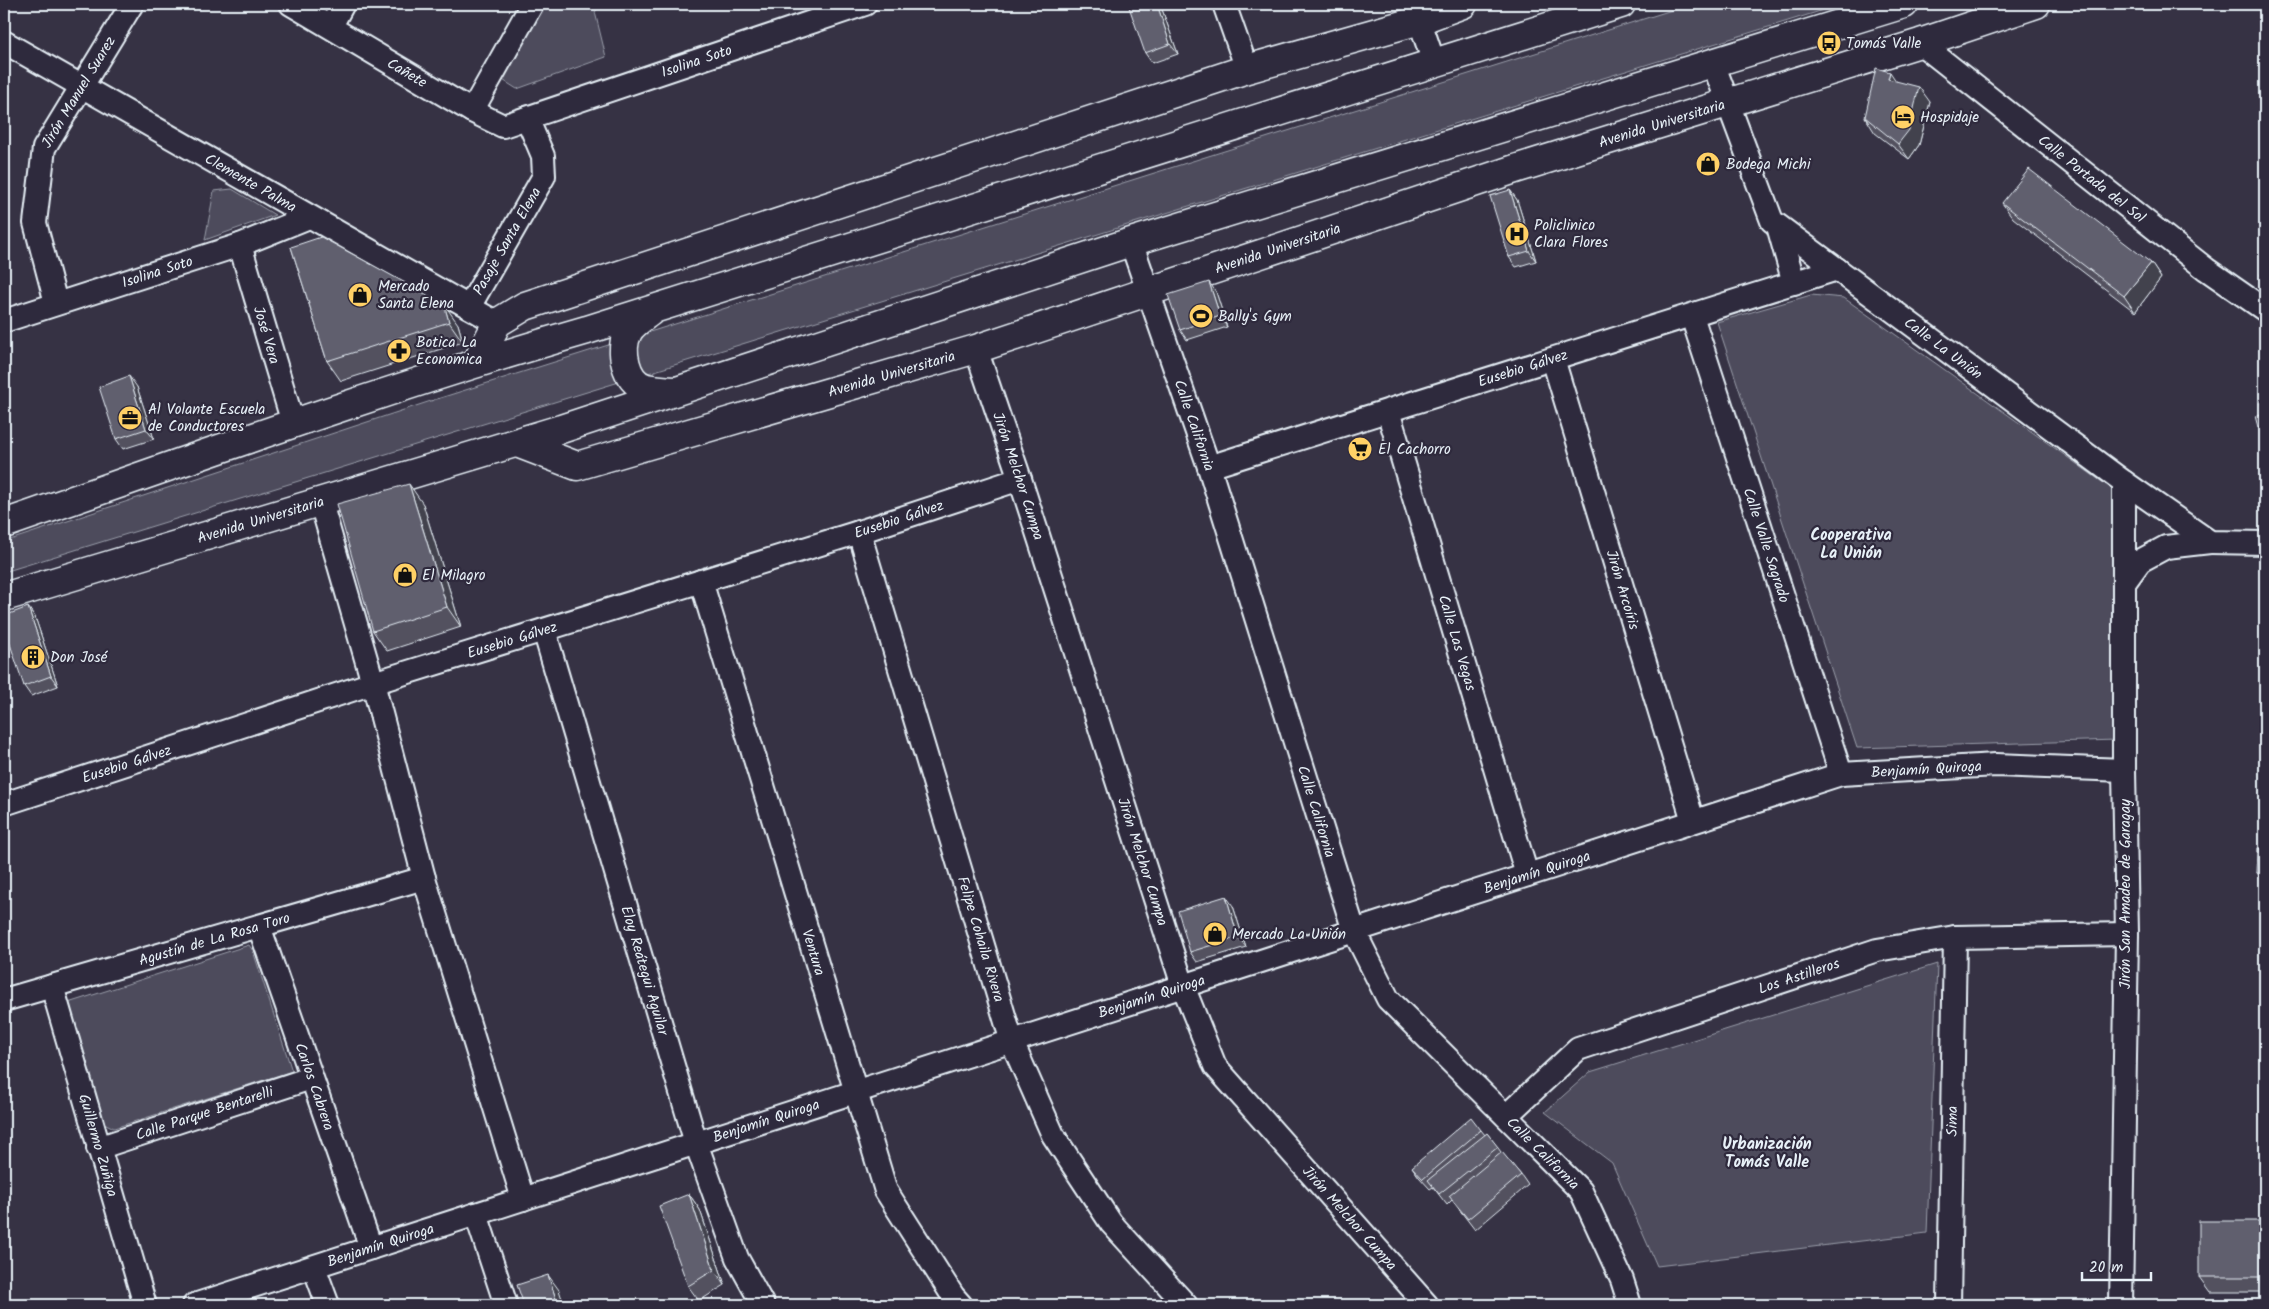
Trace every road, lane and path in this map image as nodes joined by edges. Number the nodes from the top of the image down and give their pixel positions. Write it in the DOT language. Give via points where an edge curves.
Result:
graph roads {
  1 [pos="132,4"];
  2 [pos="291,4"];
  3 [pos="343,4"];
  4 [pos="532,4"];
  5 [pos="865,4"];
  6 [pos="1224,4"];
  7 [pos="1463,4"];
  8 [pos="1621,4"];
  9 [pos="1904,4"];
  10 [pos="2036,4"];
  11 [pos="1417,12"];
  12 [pos="331,26"];
  13 [pos="4,42"];
  14 [pos="1920,43"];
  15 [pos="1434,63"];
  16 [pos="1713,63"];
  17 [pos="1247,69"];
  18 [pos="81,86"];
  19 [pos="1727,104"];
  20 [pos="472,111"];
  21 [pos="527,118"];
  22 [pos="309,217"];
  23 [pos="1778,226"];
  24 [pos="1131,242"];
  25 [pos="240,246"];
  26 [pos="1837,269"];
  27 [pos="1794,283"];
  28 [pos="1149,292"];
  29 [pos="56,303"];
  30 [pos="469,307"];
  31 [pos="656,307"];
  32 [pos="2265,310"];
  33 [pos="1692,316"];
  34 [pos="4,321"];
  35 [pos="497,323"];
  36 [pos="976,350"];
  37 [pos="1553,360"];
  38 [pos="477,362"];
  39 [pos="675,391"];
  40 [pos="1388,411"];
  41 [pos="294,423"];
  42 [pos="517,443"];
  43 [pos="1209,467"];
  44 [pos="1020,479"];
  45 [pos="2124,482"];
  46 [pos="321,502"];
  47 [pos="4,524"];
  48 [pos="859,532"];
  49 [pos="2210,542"];
  50 [pos="2265,543"];
  51 [pos="701,581"];
  52 [pos="2124,582"];
  53 [pos="4,598"];
  54 [pos="544,630"];
  55 [pos="374,683"];
  56 [pos="2124,770"];
  57 [pos="1841,774"];
  58 [pos="4,804"];
  59 [pos="1694,822"];
  60 [pos="1527,875"];
  61 [pos="424,878"];
  62 [pos="259,926"];
  63 [pos="1354,931"];
  64 [pos="2127,934"];
  65 [pos="1955,937"];
  66 [pos="52,986"];
  67 [pos="1183,986"];
  68 [pos="4,1000"];
  69 [pos="1012,1042"];
  70 [pos="311,1078"];
  71 [pos="856,1092"];
  72 [pos="1506,1116"];
  73 [pos="696,1143"];
  74 [pos="98,1148"];
  75 [pos="524,1199"];
  76 [pos="476,1214"];
  77 [pos="371,1248"];
  78 [pos="314,1267"];
  79 [pos="145,1305"];
  80 [pos="194,1305"];
  81 [pos="328,1305"];
  82 [pos="506,1305"];
  83 [pos="763,1305"];
  84 [pos="961,1305"];
  85 [pos="1186,1305"];
  86 [pos="1428,1305"];
  87 [pos="1630,1305"];
  88 [pos="1949,1305"];
  89 [pos="2121,1305"];
  1 -- 18 [label="street, Jirón Manuel Suarez"];
  2 -- 12 [label="street, Cañete"];
  3 -- 12 [label="street"];
  4 -- 20 [label="street"];
  5 -- 21 [label="street, Isolina Soto"];
  6 -- 17 [label="street"];
  7 -- 11 [label="main road"];
  8 -- 15 [label="main road"];
  9 -- 16 [label="main road, Avenida Universitaria"];
  10 -- 14 [label="main road, Avenida Universitaria"];
  11 -- 15 [label="street"];
  11 -- 17 [label="main road"];
  12 -- 20 [label="street, Cañete"];
  13 -- 18 [label="street, Clemente Palma"];
  14 -- 19 [label="main road, Avenida Universitaria"];
  14 -- 32 [label="street, Calle Portada del Sol" via="2206,269"];
  15 -- 31 [label="main road"];
  16 -- 19 [label="street, Calle La Unión"];
  16 -- 24 [label="main road, Avenida Universitaria"];
  17 -- 35 [label="main road" via="525,306"];
  18 -- 22 [label="street, Clemente Palma"];
  18 -- 29 [label="street, Jirón Manuel Suarez" via="44,148 35,223"];
  19 -- 23 [label="street, Calle La Unión" via="1772,221"];
  19 -- 28 [label="main road, Avenida Universitaria" via="1515,169"];
  20 -- 21 [label="street, Cañete" via="503,126"];
  21 -- 30 [label="street, Pasaje Santa Elena" via="543,156 544,176"];
  22 -- 25 [label="street, Isolina Soto"];
  22 -- 30 [label="street, Clemente Palma"];
  23 -- 26 [label="street, Calle La Unión"];
  23 -- 27 [label="street"];
  24 -- 28 [label="street, Calle California"];
  24 -- 39 [label="main road, Avenida Universitaria"];
  25 -- 29 [label="street, Isolina Soto"];
  25 -- 41 [label="street, José Vera"];
  26 -- 27 [label="street, Eusebio Gálvez"];
  26 -- 45 [label="street, Calle La Unión"];
  27 -- 33 [label="street, Eusebio Gálvez"];
  28 -- 36 [label="main road, Avenida Universitaria"];
  28 -- 43 [label="street, Calle California"];
  29 -- 34 [label="street, Isolina Soto"];
  30 -- 35 [label="street, Clemente Palma"];
  31 -- 38 [label="main road"];
  31 -- 39 [label="main road" via="629,330 623,348 626,366 635,382 646,388"];
  33 -- 37 [label="street, Eusebio Gálvez"];
  33 -- 57 [label="street, Calle Valle Sagrado"];
  35 -- 38 [label="main road"];
  36 -- 42 [label="main road, Avenida Universitaria" via="577,466"];
  36 -- 44 [label="street, Jirón Melchor Cumpa"];
  37 -- 40 [label="street, Eusebio Gálvez"];
  37 -- 59 [label="street, Jirón Arcoíris"];
  38 -- 41 [label="main road"];
  39 -- 42 [label="main road, Avenida Universitaria"];
  40 -- 43 [label="street, Eusebio Gálvez"];
  40 -- 60 [label="street, Calle Las Vegas"];
  41 -- 47 [label="main road"];
  42 -- 46 [label="main road, Avenida Universitaria"];
  43 -- 63 [label="street, Calle California"];
  44 -- 48 [label="street, Eusebio Gálvez"];
  44 -- 67 [label="street, Jirón Melchor Cumpa"];
  45 -- 49 [label="street, Calle La Unión"];
  45 -- 52 [label="street, Jirón San Amadeo de Garagay"];
  46 -- 53 [label="main road, Avenida Universitaria"];
  46 -- 55 [label="street"];
  48 -- 51 [label="street, Eusebio Gálvez"];
  48 -- 69 [label="street, Felipe Cohaila Rivera"];
  49 -- 50 [label="street"];
  49 -- 52 [label="street" via="2166,547 2140,561"];
  51 -- 54 [label="street, Eusebio Gálvez"];
  51 -- 71 [label="street, Ventura"];
  52 -- 56 [label="street, Jirón San Amadeo de Garagay"];
  54 -- 55 [label="street, Eusebio Gálvez"];
  54 -- 73 [label="street, Eloy Reátegui Aguilar"];
  55 -- 58 [label="street, Eusebio Gálvez"];
  55 -- 61 [label="street"];
  56 -- 57 [label="street, Benjamín Quiroga" via="1996,765"];
  56 -- 64 [label="street, Jirón San Amadeo de Garagay"];
  57 -- 59 [label="street, Benjamín Quiroga"];
  59 -- 60 [label="street, Benjamín Quiroga"];
  60 -- 63 [label="street, Benjamín Quiroga"];
  61 -- 62 [label="street, Agustín de La Rosa Toro"];
  61 -- 75 [label="street"];
  62 -- 66 [label="street, Agustín de La Rosa Toro"];
  62 -- 70 [label="street, Carlos Cabrera"];
  63 -- 67 [label="street, Benjamín Quiroga"];
  63 -- 72 [label="street, Calle California" via="1388,999"];
  64 -- 65 [label="street, Los Astilleros"];
  64 -- 89 [label="street, Jirón San Amadeo de Garagay"];
  65 -- 72 [label="street, Los Astilleros" via="1878,950 1578,1049"];
  65 -- 88 [label="street, Sima"];
  66 -- 68 [label="street, Agustín de La Rosa Toro"];
  66 -- 74 [label="street, Guillermo Zuñiga"];
  67 -- 69 [label="street, Benjamín Quiroga"];
  67 -- 86 [label="street, Jirón Melchor Cumpa" via="1215,1066"];
  69 -- 71 [label="street, Benjamín Quiroga"];
  69 -- 85 [label="street, Felipe Cohaila Rivera" via="1054,1135 1100,1207"];
  70 -- 74 [label="street, Calle Parque Bentarelli"];
  70 -- 77 [label="street, Carlos Cabrera"];
  71 -- 73 [label="street, Benjamín Quiroga"];
  71 -- 84 [label="street, Ventura" via="886,1191"];
  72 -- 87 [label="street, Calle California" via="1581,1192 1622,1280"];
  73 -- 75 [label="street, Benjamín Quiroga"];
  73 -- 83 [label="street, Eloy Reátegui Aguilar" via="737,1258"];
  74 -- 79 [label="street, Guillermo Zuñiga"];
  75 -- 76 [label="street, Benjamín Quiroga"];
  76 -- 77 [label="street, Benjamín Quiroga"];
  76 -- 82 [label="street"];
  77 -- 78 [label="street, Benjamín Quiroga"];
  78 -- 80 [label="street, Benjamín Quiroga"];
  78 -- 81 [label="street"];
}
